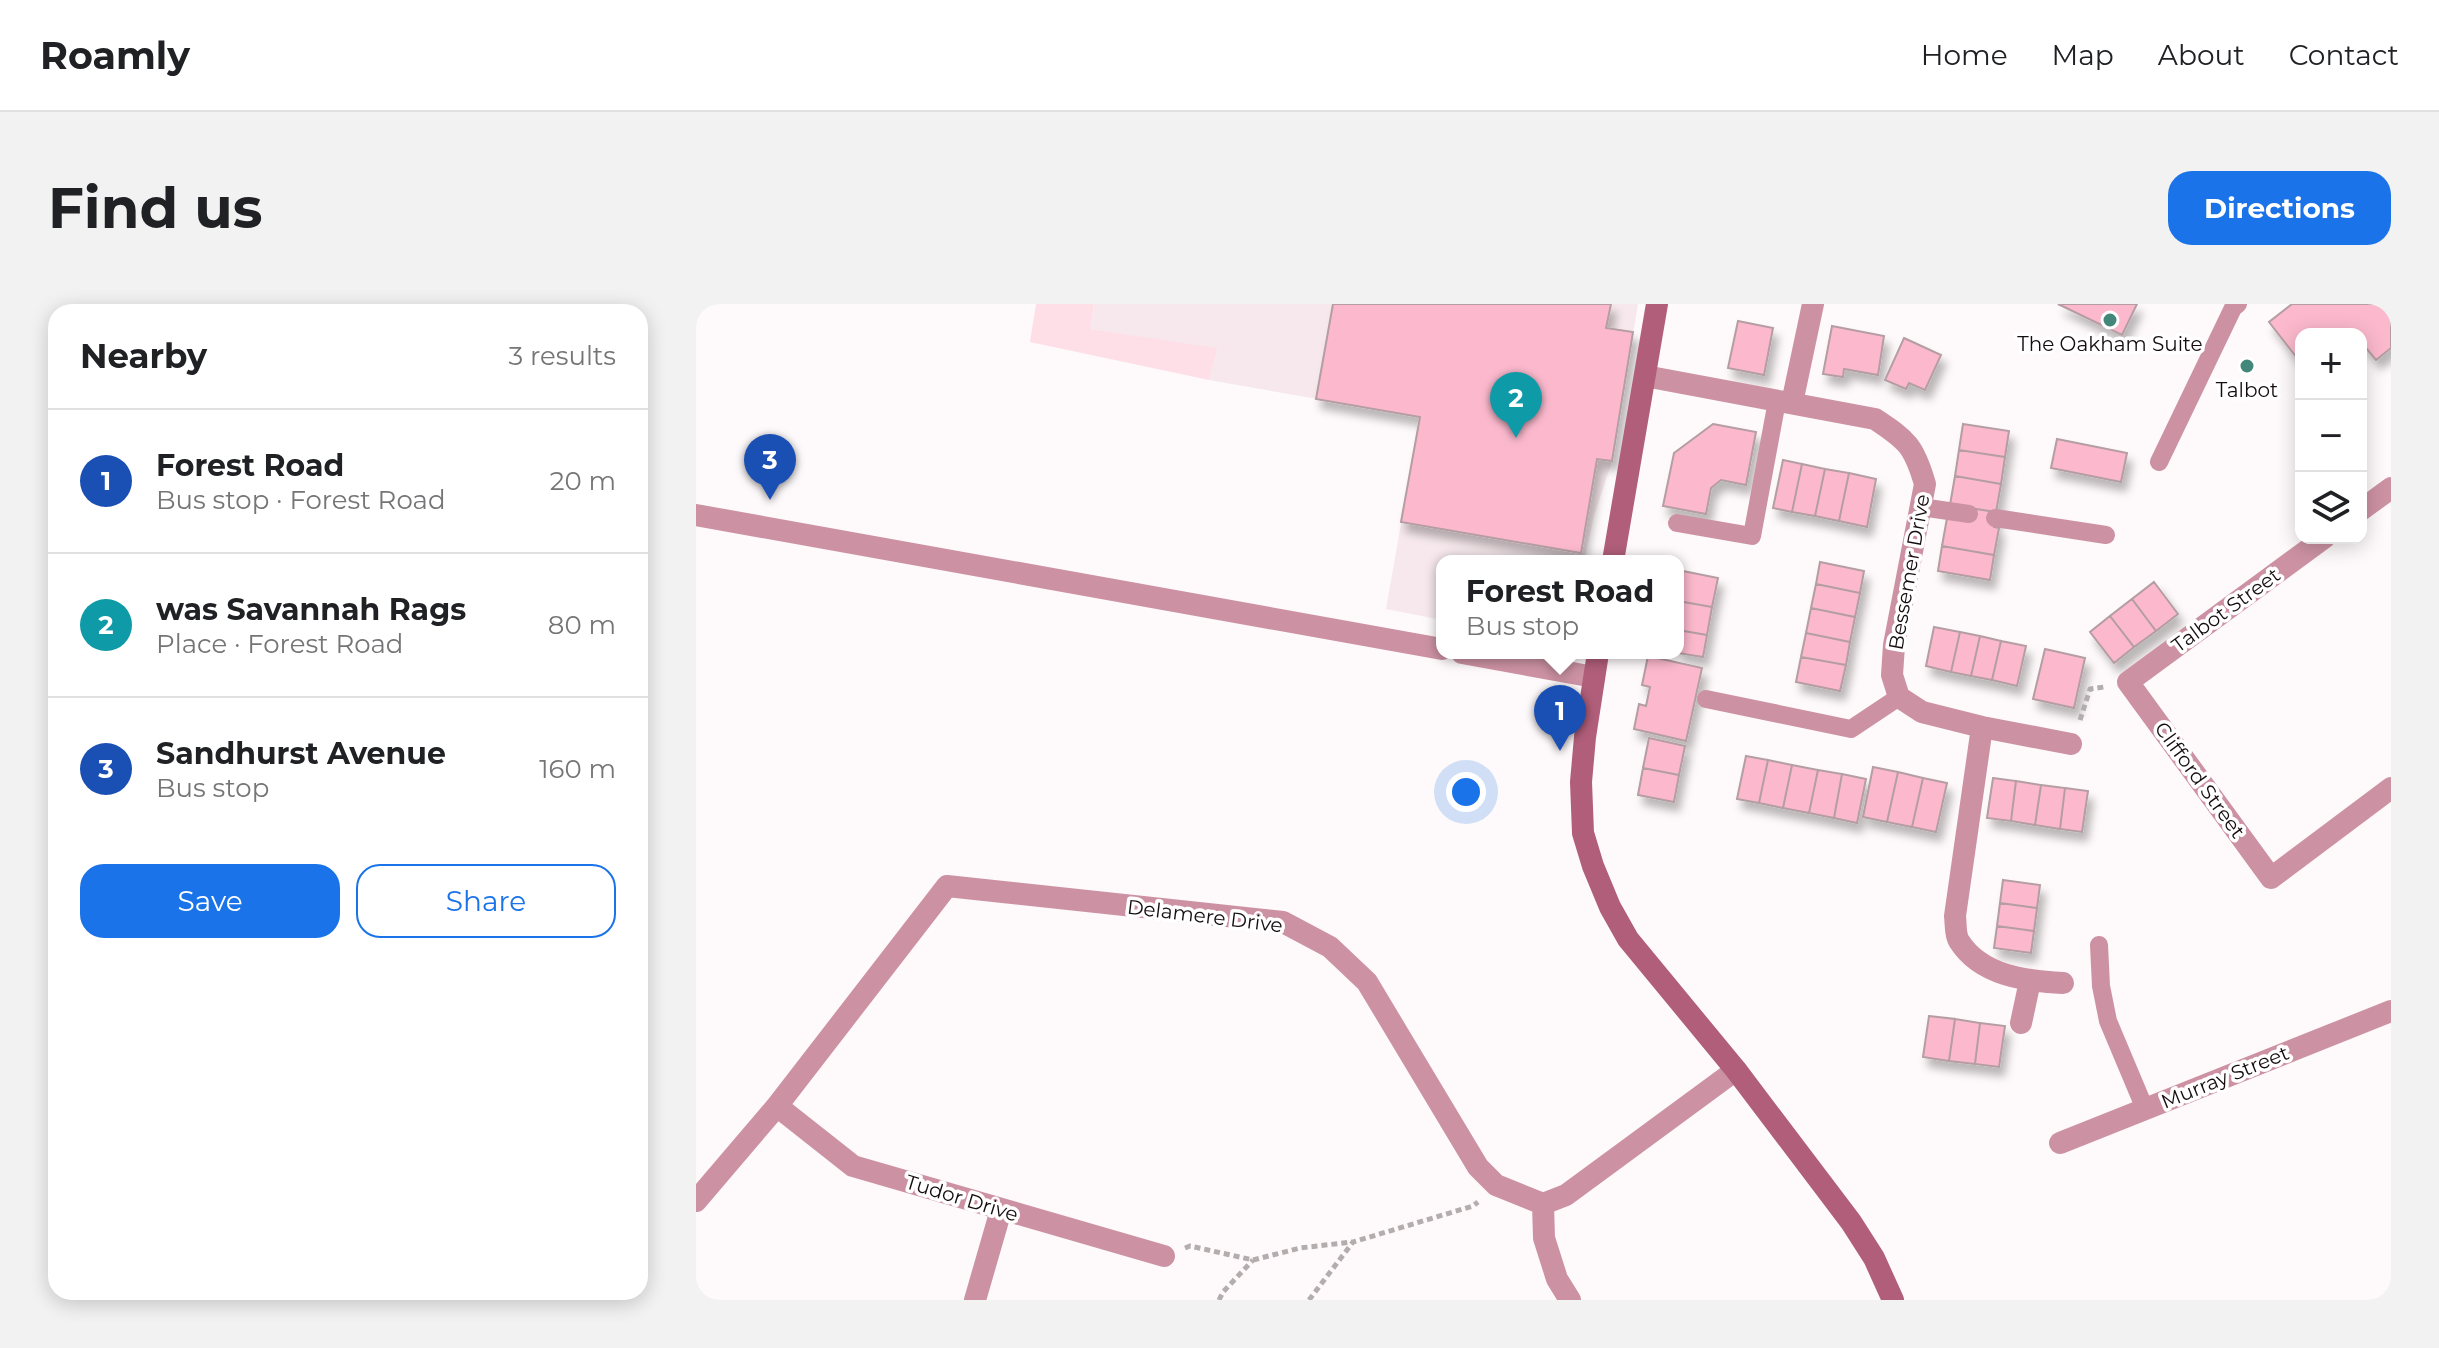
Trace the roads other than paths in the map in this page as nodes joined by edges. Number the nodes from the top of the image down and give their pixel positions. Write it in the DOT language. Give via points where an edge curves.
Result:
graph roads {
  1 [pos="1657,304"];
  2 [pos="1813,304"];
  3 [pos="2238,304"];
  4 [pos="1645,376"];
  5 [pos="1784,402"];
  6 [pos="2159,462"];
  7 [pos="2391,488"];
  8 [pos="2367,506"];
  9 [pos="1921,507"];
  10 [pos="1969,514"];
  11 [pos="696,515"];
  12 [pos="1995,518"];
  13 [pos="1677,523"];
  14 [pos="2106,535"];
  15 [pos="2316,544"];
  16 [pos="1614,555"];
  17 [pos="1436,648"];
  18 [pos="1495,659"];
  19 [pos="1597,659"];
  20 [pos="1594,677"];
  21 [pos="2128,682"];
  22 [pos="1899,697"];
  23 [pos="1706,699"];
  24 [pos="1982,727"];
  25 [pos="2071,744"];
  26 [pos="2391,788"];
  27 [pos="2099,945"];
  28 [pos="2030,981"];
  29 [pos="2063,983"];
  30 [pos="2391,1011"];
  31 [pos="2021,1023"];
  32 [pos="1736,1070"];
  33 [pos="777,1106"];
  34 [pos="2145,1109"];
  35 [pos="2060,1143"];
  36 [pos="696,1201"];
  37 [pos="1543,1204"];
  38 [pos="1001,1210"];
  39 [pos="1164,1256"];
  40 [pos="975,1300"];
  41 [pos="1570,1300"];
  42 [pos="1893,1300"];
  1 -- 4 [label="main road"];
  2 -- 5 [label="street"];
  3 -- 6 [label="lane"];
  4 -- 5 [label="street, Bessemer Drive"];
  4 -- 16 [label="main road"];
  5 -- 9 [label="street, Bessemer Drive" via="1875,419 1904,438 1925,484"];
  5 -- 13 [label="lane" via="1752,536"];
  7 -- 8 [label="street"];
  9 -- 10 [label="lane"];
  9 -- 22 [label="street, Bessemer Drive" via="1894,645 1892,675"];
  11 -- 17 [label="street"];
  12 -- 14 [label="lane"];
  15 -- 21 [label="street, Talbot Street"];
  18 -- 20 [label="street"];
  19 -- 20 [label="main road"];
  20 -- 32 [label="main road" via="1581,782 1583,833 1593,866 1628,939"];
  21 -- 26 [label="street, Clifford Street" via="2271,878"];
  22 -- 23 [label="lane" via="1851,729"];
  22 -- 24 [label="street" via="1922,712"];
  24 -- 25 [label="street"];
  24 -- 28 [label="street" via="1955,916 1957,939 1976,961"];
  27 -- 34 [label="lane" via="2108,1021"];
  28 -- 29 [label="street"];
  28 -- 31 [label="street"];
  30 -- 34 [label="street, Murray Street"];
  32 -- 37 [label="street" via="1566,1195"];
  32 -- 42 [label="main road" via="1851,1222"];
  33 -- 36 [label="street, Delamere Drive"];
  33 -- 37 [label="street, Delamere Drive" via="947,886 1283,922 1330,947 1367,982 1478,1167 1496,1185"];
  33 -- 38 [label="street, Tudor Drive" via="853,1166"];
  34 -- 35 [label="street, Murray Street"];
  37 -- 41 [label="street" via="1544,1238"];
  38 -- 39 [label="street, Tudor Drive"];
  38 -- 40 [label="street"];
}
